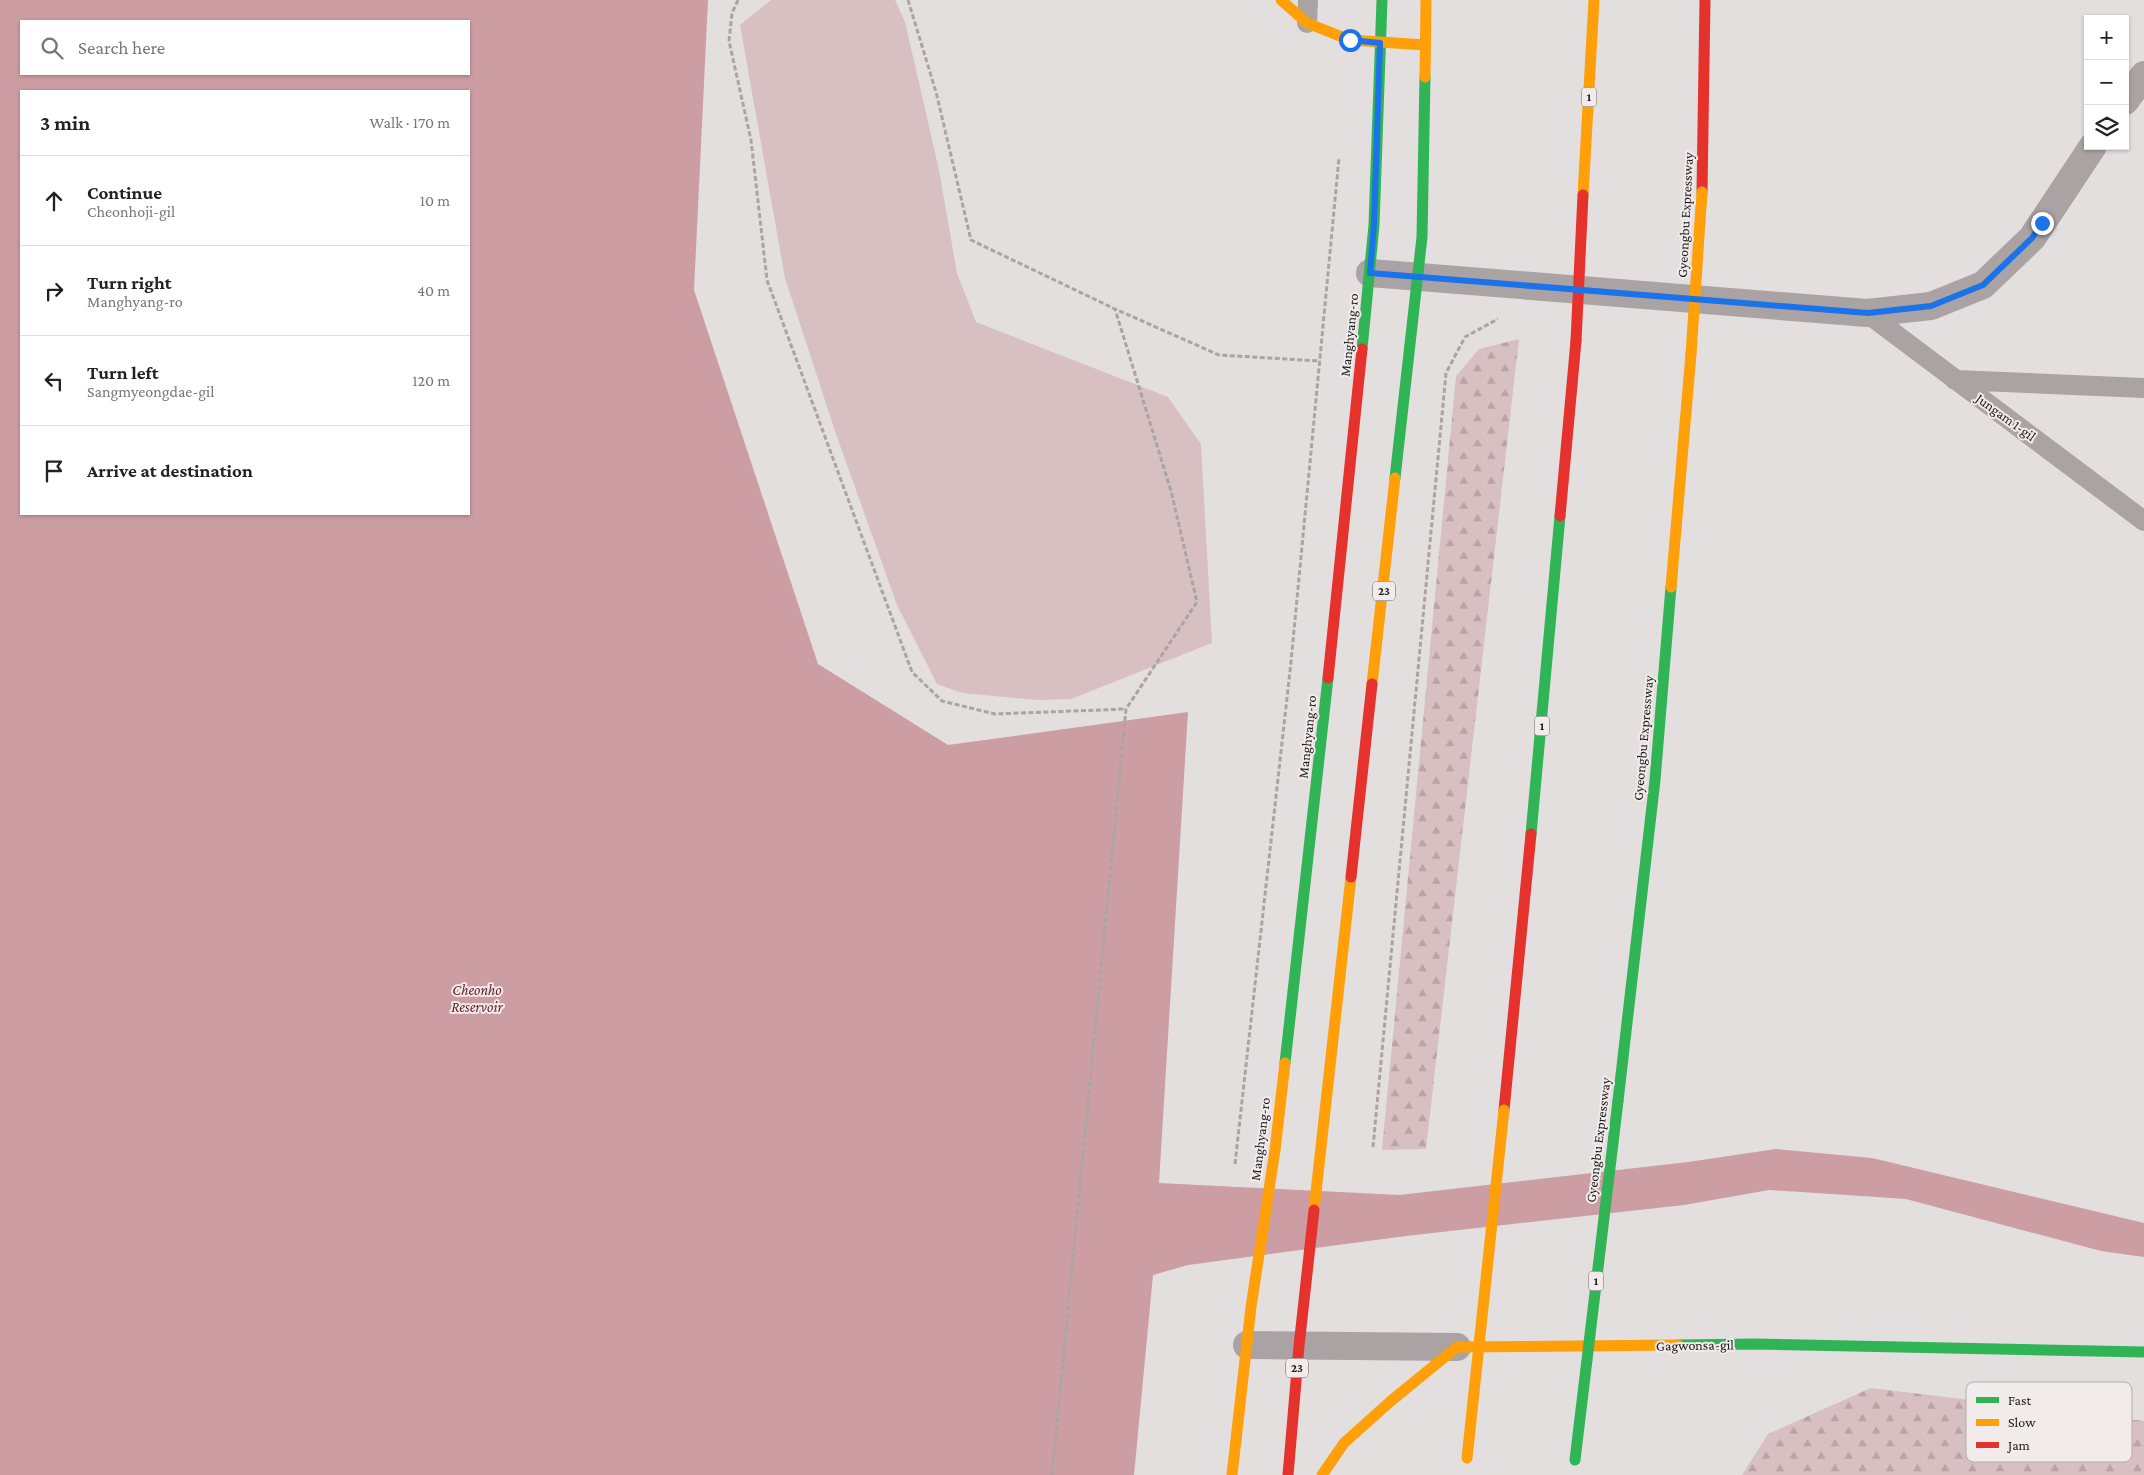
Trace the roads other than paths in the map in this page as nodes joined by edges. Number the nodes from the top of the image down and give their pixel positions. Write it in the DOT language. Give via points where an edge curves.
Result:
graph roads {
  1 [pos="1281,0"];
  2 [pos="1308,0"];
  3 [pos="1382,0"];
  4 [pos="1426,0"];
  5 [pos="1594,0"];
  6 [pos="1706,0"];
  7 [pos="1307,24"];
  8 [pos="1380,43"];
  9 [pos="1425,45"];
  10 [pos="2144,75"];
  11 [pos="2129,96"];
  12 [pos="2089,150"];
  13 [pos="1370,273"];
  14 [pos="1418,278"];
  15 [pos="1868,313"];
  16 [pos="1955,380"];
  17 [pos="2144,388"];
  18 [pos="2144,521"];
  19 [pos="1247,1345"];
  20 [pos="1299,1346"];
  21 [pos="1457,1347"];
  22 [pos="2144,1352"];
  23 [pos="1466,1462"];
  24 [pos="1232,1475"];
  25 [pos="1288,1475"];
  26 [pos="1322,1475"];
  27 [pos="1572,1475"];
  1 -- 7 [label="main road"];
  2 -- 7 [label="lane"];
  3 -- 8 [label="main road, Manghyang-ro"];
  4 -- 9 [label="main road, 23"];
  5 -- 23 [label="main road, 1, bridge" via="1576,341 1536,785"];
  6 -- 27 [label="main road, Gyeongbu Expressway / 1, bridge" via="1702,192 1655,780"];
  7 -- 8 [label="main road" via="1350,40"];
  8 -- 9 [label="main road"];
  8 -- 13 [label="main road, Manghyang-ro"];
  9 -- 14 [label="main road, 23" via="1422,237"];
  10 -- 11 [label="street"];
  12 -- 15 [label="street" via="2032,238 1983,285 1931,306"];
  13 -- 14 [label="street"];
  13 -- 19 [label="main road, Manghyang-ro" via="1275,1150"];
  14 -- 15 [label="street"];
  14 -- 20 [label="main road, 23"];
  15 -- 16 [label="lane, Jungam 1-gil"];
  16 -- 17 [label="lane"];
  16 -- 18 [label="lane, Jungam 1-gil"];
  19 -- 20 [label="street, Gagwonsa-gil"];
  19 -- 24 [label="main road, Manghyang-ro"];
  20 -- 21 [label="street, Gagwonsa-gil"];
  20 -- 25 [label="main road, 23"];
  21 -- 22 [label="main road, Gagwonsa-gil" via="1756,1344"];
  21 -- 26 [label="main road" via="1344,1443"];
}
